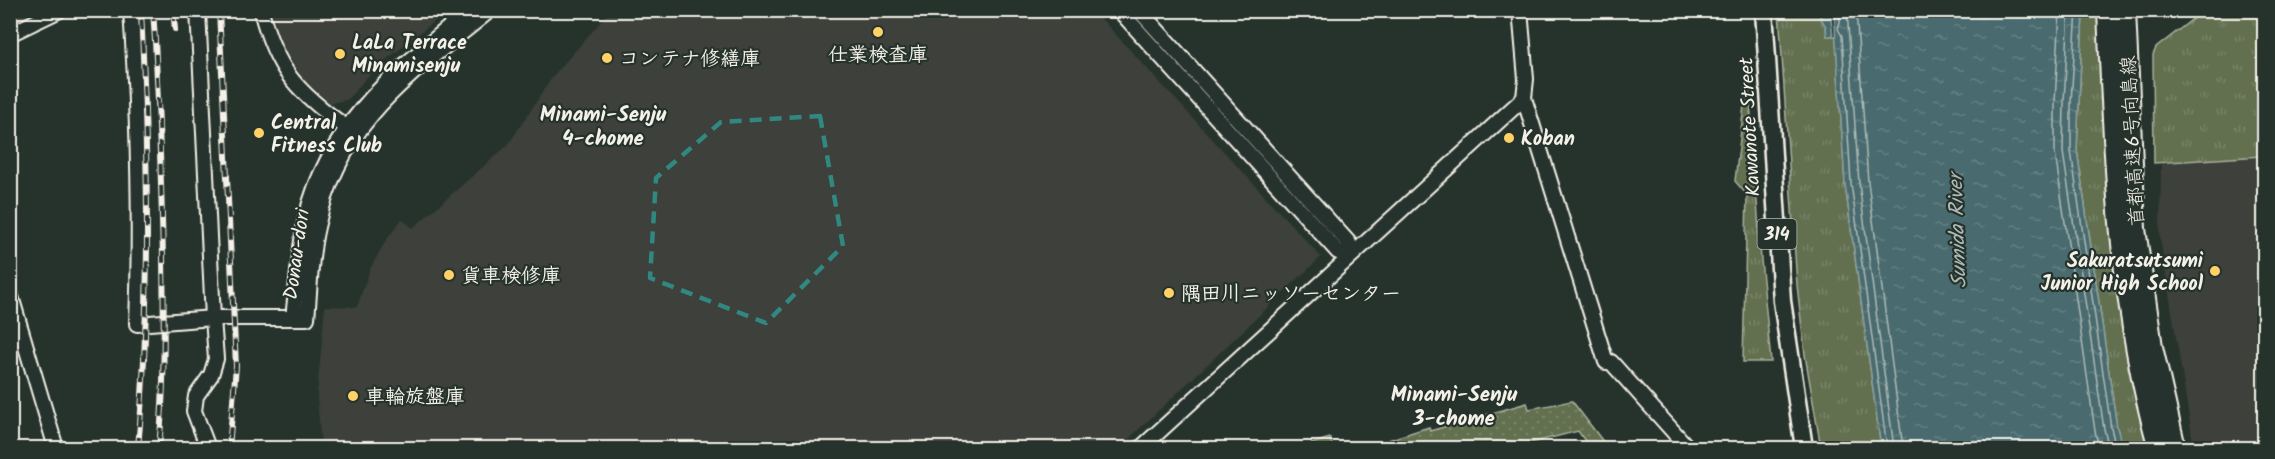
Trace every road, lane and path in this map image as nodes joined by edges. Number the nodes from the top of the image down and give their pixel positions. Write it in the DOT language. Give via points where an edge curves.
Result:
graph roads {
  1 [pos="60,10"];
  2 [pos="131,10"];
  3 [pos="198,10"];
  4 [pos="261,10"];
  5 [pos="470,10"];
  6 [pos="490,10"];
  7 [pos="1119,10"];
  8 [pos="1139,10"];
  9 [pos="1520,10"];
  10 [pos="2108,10"];
  11 [pos="2125,10"];
  12 [pos="2130,10"];
  13 [pos="1764,14"];
  14 [pos="10,34"];
  15 [pos="1524,98"];
  16 [pos="2130,103"];
  17 [pos="346,128"];
  18 [pos="1351,255"];
  19 [pos="10,293"];
  20 [pos="213,318"];
  21 [pos="300,318"];
  22 [pos="1145,447"];
  23 [pos="56,448"];
  24 [pos="208,448"];
  25 [pos="1688,448"];
  26 [pos="1804,448"];
  27 [pos="2159,448"];
  28 [pos="2175,448"];
  1 -- 14 [label="street"];
  2 -- 20 [label="street" via="140,249 137,324"];
  3 -- 20 [label="street"];
  4 -- 17 [label="street" via="270,45 292,80"];
  5 -- 17 [label="street, Donau-dori" via="381,86"];
  6 -- 21 [label="street, Donau-dori" via="390,93 344,153 316,228"];
  7 -- 18 [label="street" via="1338,252"];
  8 -- 18 [label="street" via="1349,243"];
  9 -- 15 [label="street"];
  10 -- 27 [label="highway, 首都高速6号向島線" via="2121,236 2140,364"];
  11 -- 16 [label="highway, 首都高速6号向島線"];
  12 -- 16 [label="highway"];
  13 -- 26 [label="main road, Kawanote Street / 314" via="1782,301"];
  15 -- 18 [label="street"];
  15 -- 25 [label="street" via="1609,362"];
  16 -- 28 [label="highway, 首都高速6号向島線" via="2132,188 2140,266 2152,347"];
  17 -- 21 [label="street, Donau-dori" via="310,202 302,244"];
  18 -- 22 [label="street"];
  19 -- 23 [label="street"];
  20 -- 21 [label="street"];
  20 -- 24 [label="street" via="216,359 211,375 196,396 194,411"];
}
